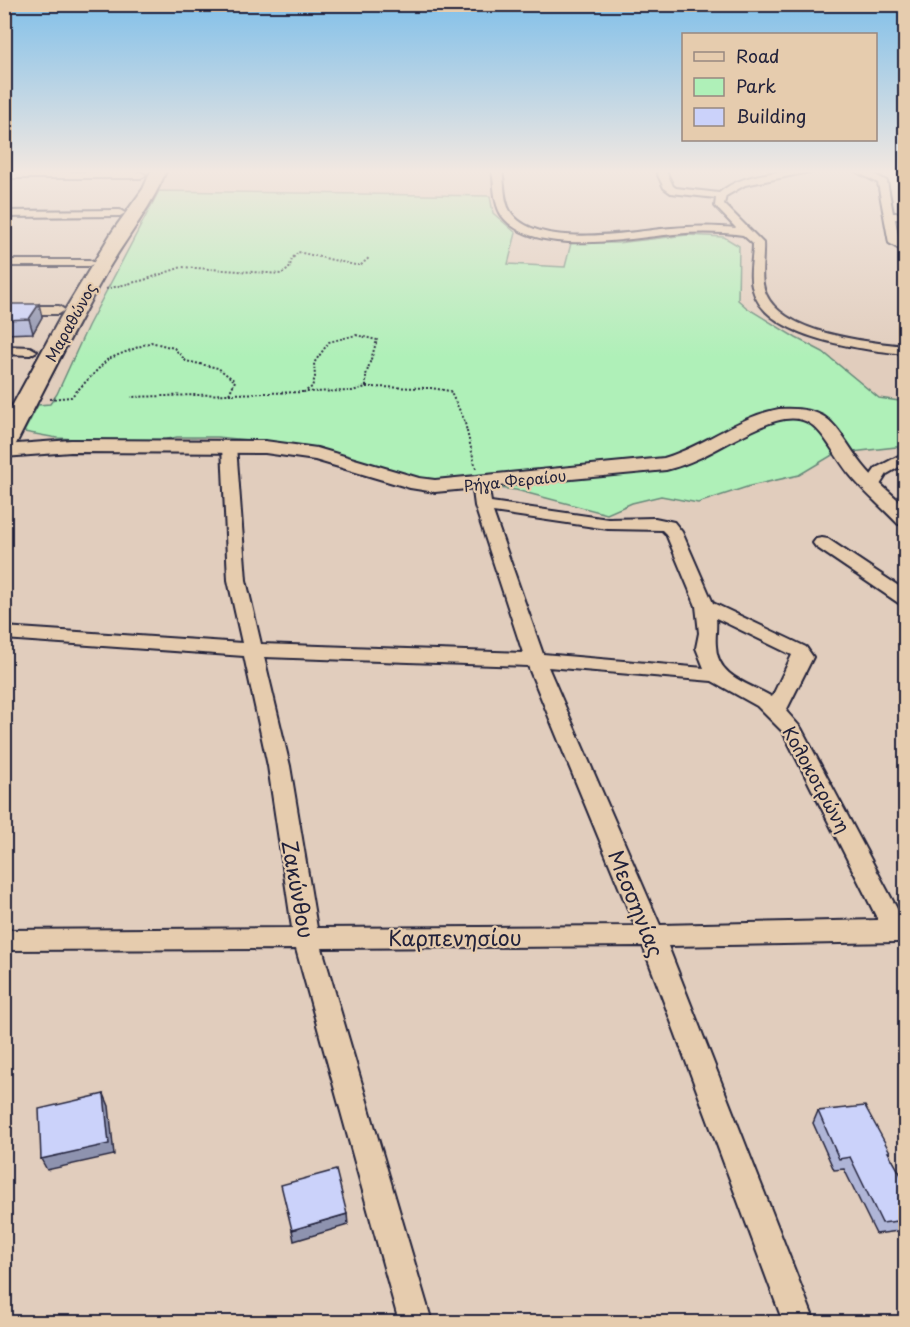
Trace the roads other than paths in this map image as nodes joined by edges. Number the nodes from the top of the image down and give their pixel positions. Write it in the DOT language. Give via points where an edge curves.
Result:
graph roads {
  1 [pos="107,233"];
  2 [pos="120,233"];
  3 [pos="538,233"];
  4 [pos="663,233"];
  5 [pos="747,233"];
  6 [pos="891,233"];
  7 [pos="906,250"];
  8 [pos="4,263"];
  9 [pos="88,263"];
  10 [pos="4,310"];
  11 [pos="59,310"];
  12 [pos="4,350"];
  13 [pos="906,350"];
  14 [pos="30,351"];
  15 [pos="20,370"];
  16 [pos="5,444"];
  17 [pos="229,446"];
  18 [pos="906,456"];
  19 [pos="872,485"];
  20 [pos="481,495"];
  21 [pos="906,519"];
  22 [pos="822,543"];
  23 [pos="906,600"];
  24 [pos="705,606"];
  25 [pos="4,633"];
  26 [pos="252,650"];
  27 [pos="535,660"];
  28 [pos="717,675"];
  29 [pos="775,712"];
  30 [pos="901,931"];
  31 [pos="652,936"];
  32 [pos="306,938"];
  33 [pos="4,940"];
  34 [pos="416,1323"];
  35 [pos="799,1323"];
  1 -- 9 [label="main road, Μαραθώνος"];
  2 -- 16 [label="main road, Μαραθώνος"];
  3 -- 4 [label="street" via="602,239"];
  5 -- 13 [label="street" via="758,243 755,276 761,296 775,313 830,337"];
  6 -- 7 [label="street" via="894,243"];
  8 -- 9 [label="street"];
  9 -- 11 [label="main road, Μαραθώνος"];
  10 -- 11 [label="street"];
  11 -- 14 [label="main road, Μαραθώνος"];
  12 -- 14 [label="street"];
  14 -- 15 [label="main road, Μαραθώνος"];
  16 -- 17 [label="street, Ρήγα Φεραίου"];
  17 -- 20 [label="street, Ρήγα Φεραίου" via="308,452 417,484"];
  17 -- 26 [label="street, Ζακύνθου" via="237,580"];
  18 -- 19 [label="street" via="881,471"];
  19 -- 20 [label="street, Ρήγα Φεραίου" via="843,452 830,429 802,416 782,413 757,421 696,455 666,464"];
  19 -- 21 [label="street, Ρήγα Φεραίου"];
  20 -- 24 [label="street" via="608,524 668,526"];
  20 -- 27 [label="street, Μεσσηνίας"];
  22 -- 23 [label="street"];
  24 -- 28 [label="street" via="706,648"];
  24 -- 29 [label="street" via="799,651 803,657"];
  25 -- 26 [label="street"];
  26 -- 27 [label="street"];
  26 -- 32 [label="street, Ζακύνθου" via="279,766"];
  27 -- 28 [label="street"];
  27 -- 31 [label="street, Μεσσηνίας"];
  28 -- 29 [label="street, Κολοκοτρώνη" via="764,701"];
  29 -- 30 [label="street, Κολοκοτρώνη" via="791,728"];
  30 -- 31 [label="street, Καρπενησίου"];
  31 -- 32 [label="street, Καρπενησίου"];
  31 -- 35 [label="street, Μεσσηνίας"];
  32 -- 33 [label="street, Καρπενησίου"];
  32 -- 34 [label="street, Ζακύνθου"];
}
